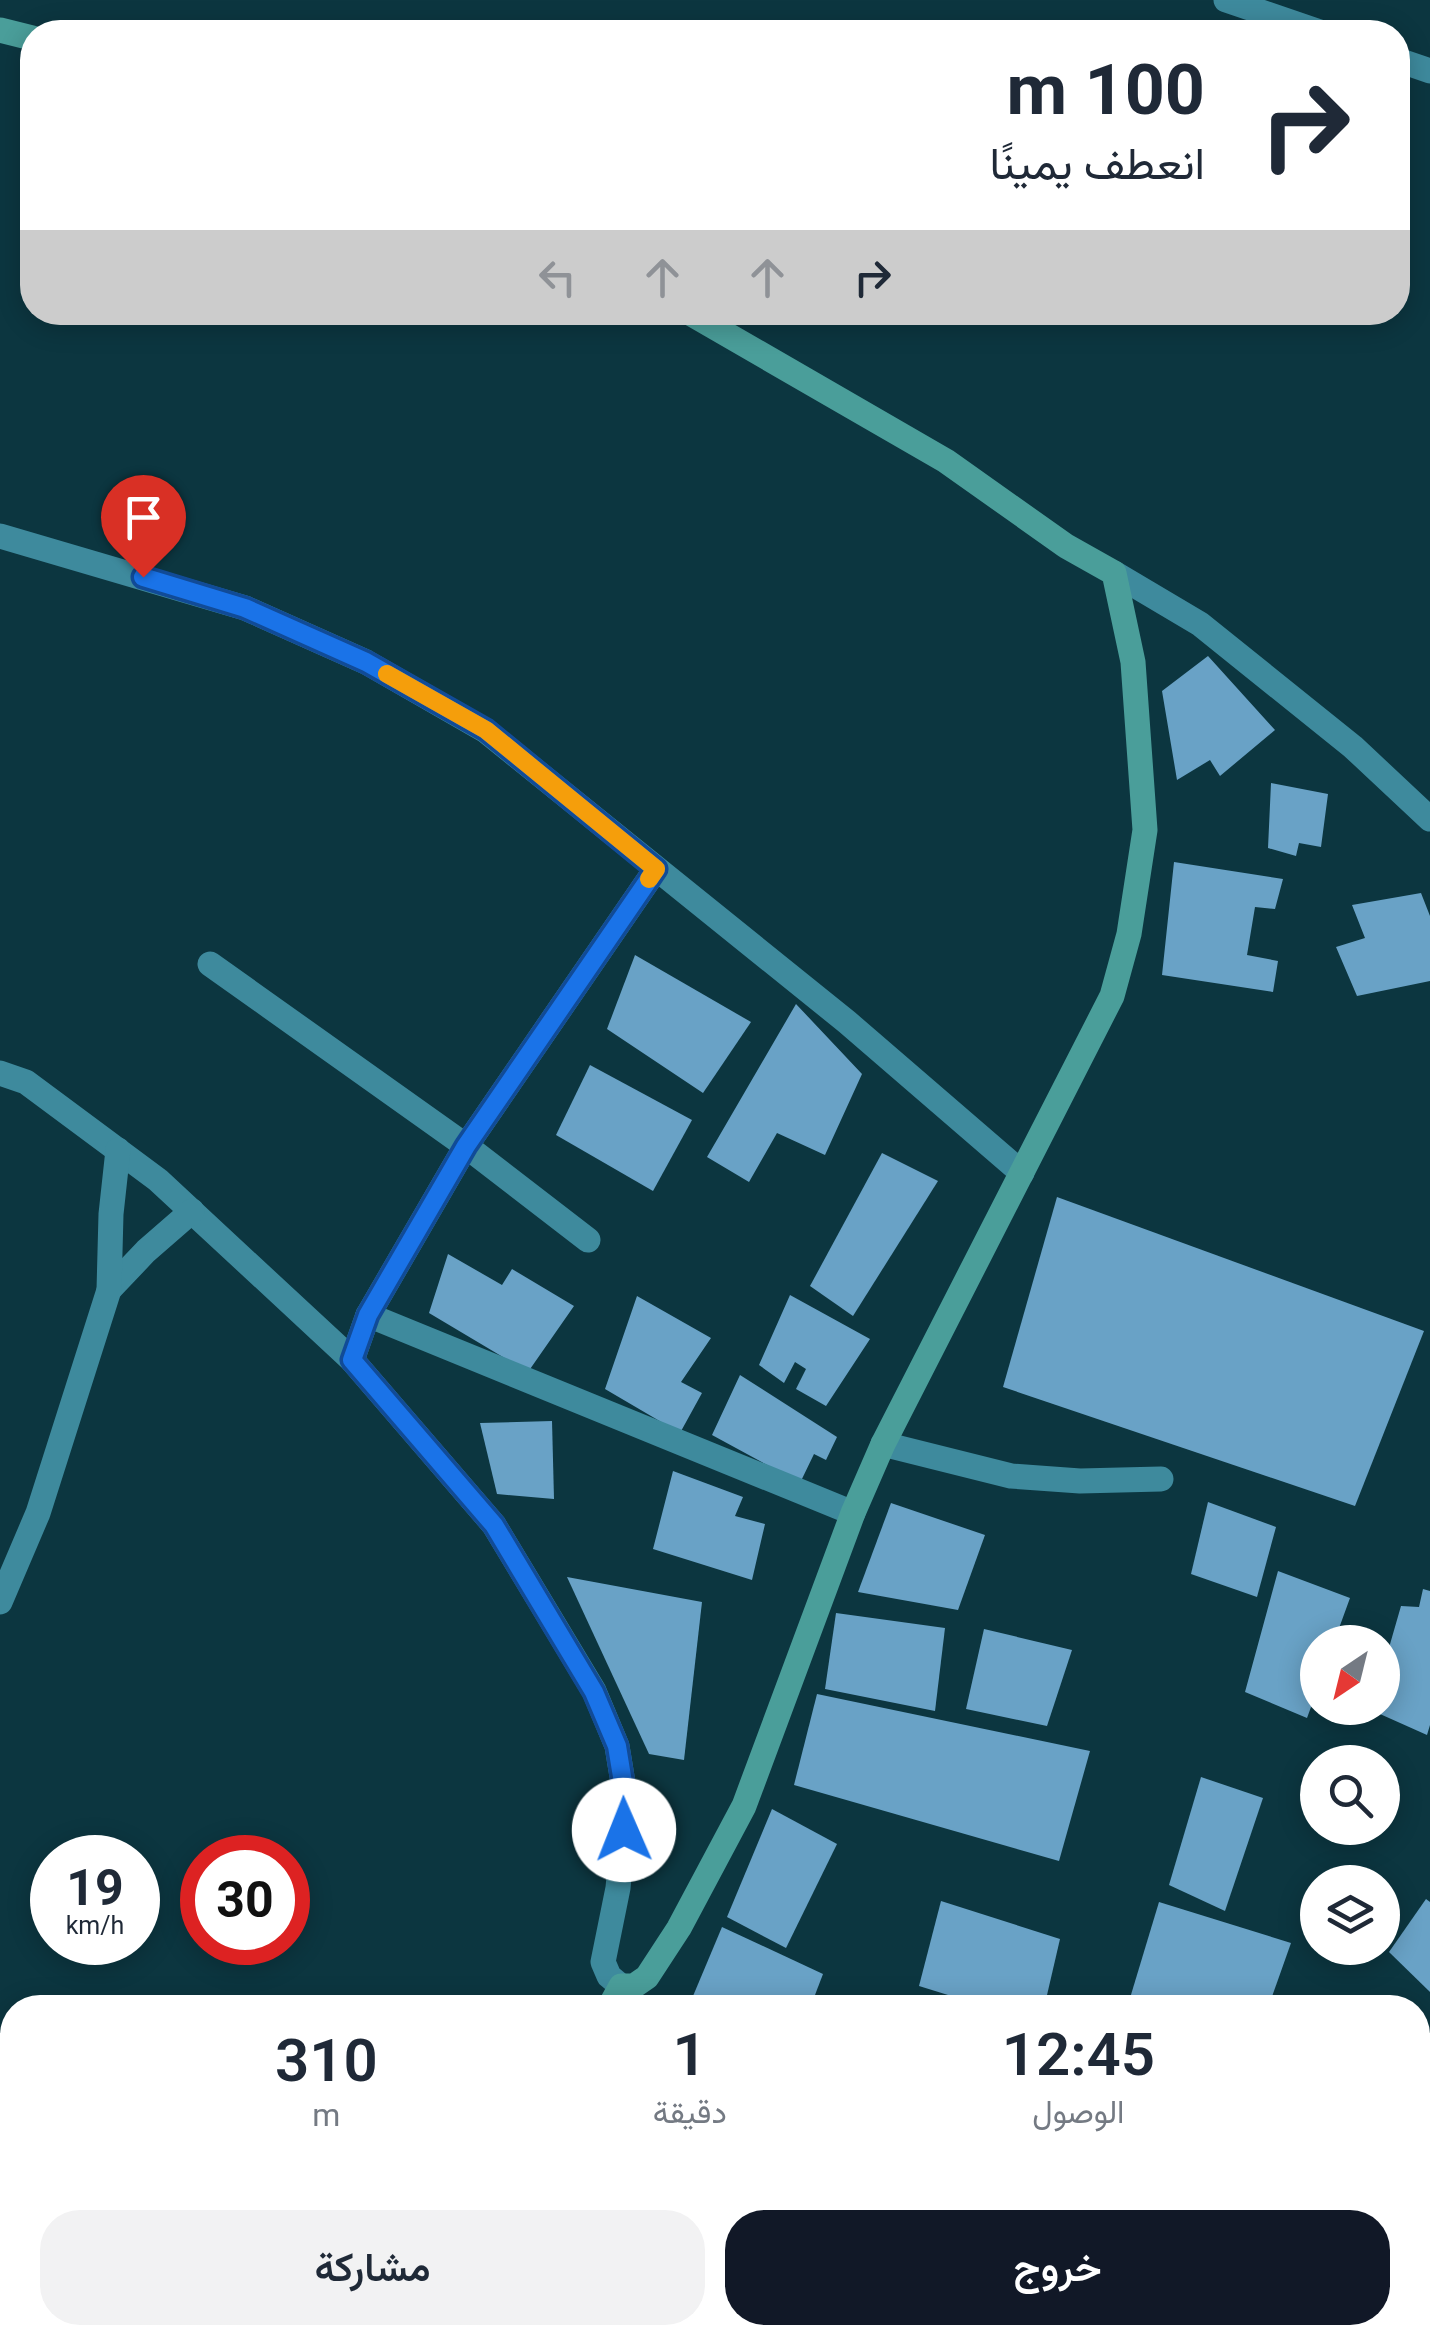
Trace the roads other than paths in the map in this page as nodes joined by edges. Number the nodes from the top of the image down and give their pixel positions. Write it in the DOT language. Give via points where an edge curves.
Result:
graph roads {
  1 [pos="1226,0"];
  2 [pos="1285,20"];
  3 [pos="710,325"];
  4 [pos="0,536"];
  5 [pos="1114,574"];
  6 [pos="1353,748"];
  7 [pos="1430,795"];
  8 [pos="1430,819"];
  9 [pos="656,869"];
  10 [pos="210,964"];
  11 [pos="0,1073"];
  12 [pos="466,1146"];
  13 [pos="118,1150"];
  14 [pos="1022,1172"];
  15 [pos="192,1211"];
  16 [pos="588,1240"];
  17 [pos="109,1290"];
  18 [pos="368,1315"];
  19 [pos="352,1360"];
  20 [pos="884,1444"];
  21 [pos="1161,1479"];
  22 [pos="853,1513"];
  23 [pos="0,1602"];
  24 [pos="614,1995"];
  25 [pos="618,1995"];
  1 -- 2 [label="street"];
  3 -- 5 [label="street" via="946,462"];
  4 -- 9 [label="street" via="245,608 366,662 486,730"];
  5 -- 6 [label="street" via="1200,624"];
  5 -- 14 [label="street" via="1133,662 1145,830 1136,890 1112,996"];
  6 -- 7 [label="street"];
  6 -- 8 [label="street"];
  9 -- 12 [label="street"];
  9 -- 14 [label="street"];
  10 -- 12 [label="street"];
  11 -- 13 [label="street" via="26,1082"];
  12 -- 16 [label="street"];
  12 -- 18 [label="street"];
  13 -- 15 [label="street"];
  13 -- 17 [label="street"];
  14 -- 20 [label="street"];
  15 -- 17 [label="street"];
  15 -- 19 [label="street"];
  17 -- 23 [label="street" via="38,1513"];
  18 -- 19 [label="street"];
  18 -- 22 [label="street"];
  19 -- 24 [label="street" via="494,1525 594,1692 617,1746 626,1801 603,1962"];
  20 -- 21 [label="street" via="1011,1476"];
  20 -- 22 [label="street"];
  22 -- 25 [label="street" via="744,1806 647,1977"];
}
